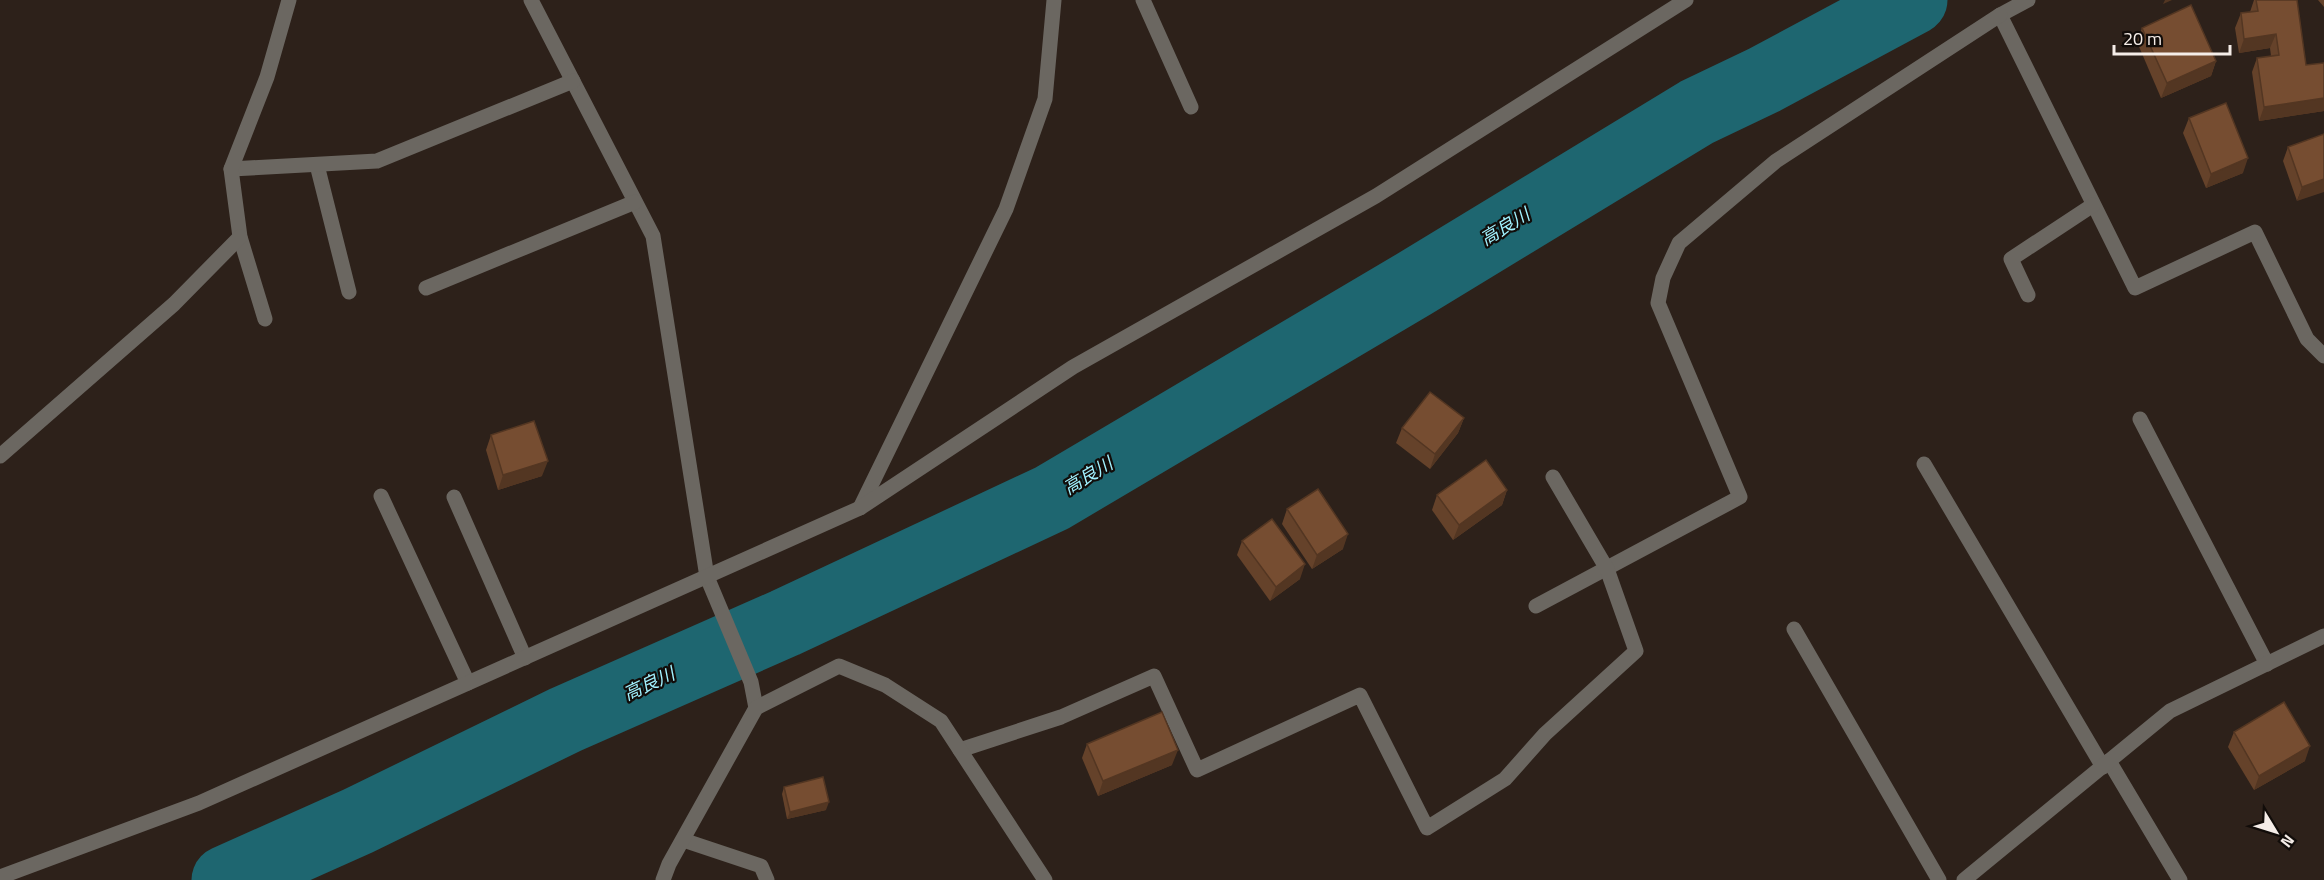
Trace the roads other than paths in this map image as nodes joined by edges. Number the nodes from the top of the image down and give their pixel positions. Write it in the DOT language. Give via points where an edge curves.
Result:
graph roads {
  1 [pos="289,0"];
  2 [pos="531,0"];
  3 [pos="1143,0"];
  4 [pos="1686,0"];
  5 [pos="2028,0"];
  6 [pos="1058,2"];
  7 [pos="2000,15"];
  8 [pos="573,81"];
  9 [pos="1191,107"];
  10 [pos="317,165"];
  11 [pos="231,169"];
  12 [pos="635,202"];
  13 [pos="2093,205"];
  14 [pos="240,237"];
  15 [pos="426,288"];
  16 [pos="349,292"];
  17 [pos="2028,295"];
  18 [pos="265,319"];
  19 [pos="2324,357"];
  20 [pos="2140,419"];
  21 [pos="0,456"];
  22 [pos="1924,464"];
  23 [pos="1553,477"];
  24 [pos="381,496"];
  25 [pos="454,497"];
  26 [pos="860,508"];
  27 [pos="1607,569"];
  28 [pos="706,578"];
  29 [pos="1536,606"];
  30 [pos="1794,629"];
  31 [pos="2324,636"];
  32 [pos="525,658"];
  33 [pos="2267,664"];
  34 [pos="468,683"];
  35 [pos="756,708"];
  36 [pos="960,750"];
  37 [pos="2106,764"];
  38 [pos="683,840"];
  39 [pos="764,873"];
  40 [pos="0,877"];
  41 [pos="663,880"];
  42 [pos="780,880"];
  43 [pos="1045,880"];
  44 [pos="1939,880"];
  45 [pos="1964,880"];
  46 [pos="2180,880"];
  1 -- 11 [label="street" via="267,77"];
  2 -- 8 [label="street"];
  3 -- 9 [label="street"];
  4 -- 26 [label="street" via="1376,196 1073,368"];
  5 -- 7 [label="street"];
  6 -- 26 [label="street" via="1045,99 1006,209"];
  7 -- 13 [label="street"];
  7 -- 27 [label="street" via="1776,161 1679,243 1663,278 1658,303 1740,497"];
  8 -- 10 [label="street" via="378,161"];
  8 -- 12 [label="street"];
  10 -- 11 [label="street"];
  10 -- 16 [label="street"];
  11 -- 14 [label="street"];
  12 -- 15 [label="street"];
  12 -- 28 [label="street" via="653,236"];
  13 -- 17 [label="street" via="2011,259"];
  13 -- 19 [label="street" via="2135,288 2255,232 2307,339"];
  14 -- 18 [label="street"];
  14 -- 21 [label="street" via="174,304"];
  20 -- 33 [label="street"];
  22 -- 37 [label="street"];
  23 -- 27 [label="street"];
  24 -- 34 [label="street"];
  25 -- 32 [label="street"];
  26 -- 28 [label="street"];
  27 -- 29 [label="street"];
  27 -- 36 [label="street" via="1636,651 1545,734 1505,779 1427,828 1360,695 1197,770 1154,676 1061,717"];
  28 -- 32 [label="street"];
  28 -- 35 [label="street" via="751,682"];
  30 -- 44 [label="street"];
  31 -- 33 [label="street"];
  32 -- 34 [label="street"];
  33 -- 37 [label="street" via="2170,711"];
  34 -- 40 [label="street" via="199,803"];
  35 -- 36 [label="street" via="839,666 885,685 941,721"];
  35 -- 38 [label="street"];
  36 -- 43 [label="street"];
  37 -- 45 [label="street"];
  37 -- 46 [label="street"];
  38 -- 39 [label="street"];
  38 -- 41 [label="street"];
  39 -- 42 [label="street"];
}
